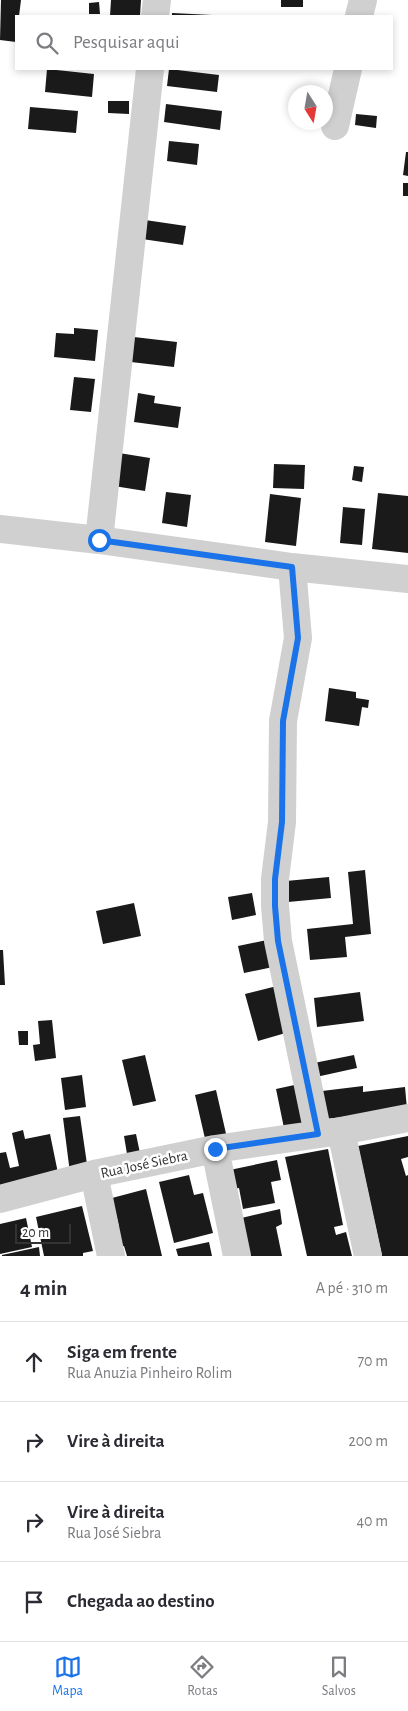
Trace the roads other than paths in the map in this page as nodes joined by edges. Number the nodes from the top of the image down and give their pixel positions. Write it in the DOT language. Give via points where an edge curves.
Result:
graph roads {
  1 [pos="157,0"];
  2 [pos="363,0"];
  3 [pos="155,15"];
  4 [pos="359,15"];
  5 [pos="150,70"];
  6 [pos="348,70"];
  7 [pos="335,126"];
  8 [pos="0,529"];
  9 [pos="99,540"];
  10 [pos="292,567"];
  11 [pos="408,579"];
  12 [pos="408,1118"];
  13 [pos="329,1132"];
  14 [pos="215,1149"];
  15 [pos="94,1174"];
  16 [pos="0,1199"];
  17 [pos="111,1256"];
  18 [pos="237,1256"];
  19 [pos="368,1256"];
  1 -- 3 [label="street"];
  2 -- 4 [label="street"];
  5 -- 9 [label="street"];
  6 -- 7 [label="street"];
  8 -- 9 [label="street"];
  9 -- 10 [label="street"];
  10 -- 11 [label="street"];
  10 -- 13 [label="street" via="298,638 283,721 282,822 275,906 278,941"];
  12 -- 13 [label="street, Rua José Siebra"];
  13 -- 14 [label="street, Rua José Siebra"];
  13 -- 19 [label="street"];
  14 -- 15 [label="street, Rua José Siebra"];
  14 -- 18 [label="street"];
  15 -- 16 [label="street, Rua José Siebra"];
  15 -- 17 [label="street"];
}
